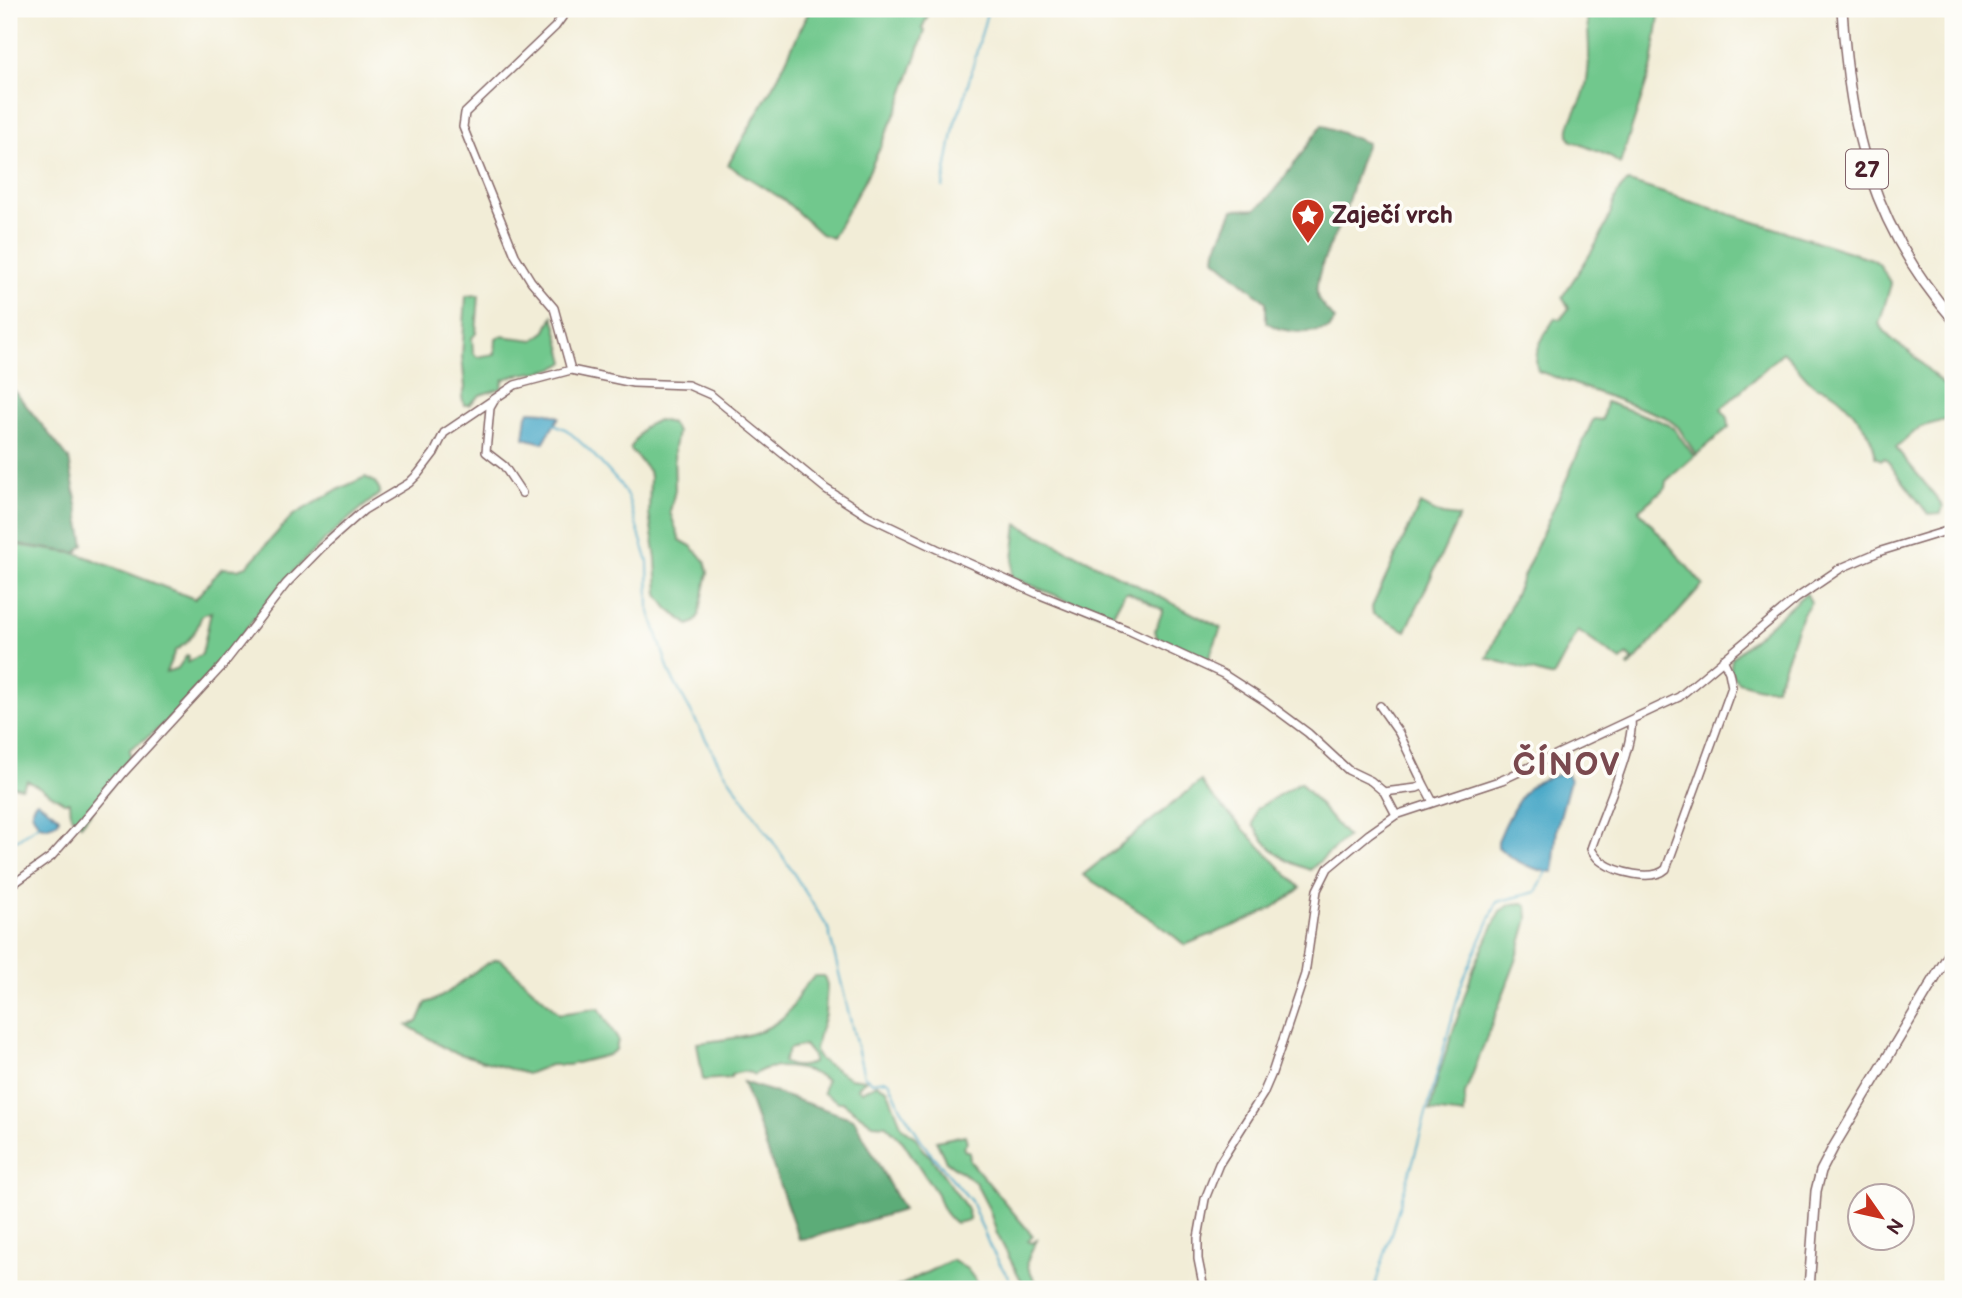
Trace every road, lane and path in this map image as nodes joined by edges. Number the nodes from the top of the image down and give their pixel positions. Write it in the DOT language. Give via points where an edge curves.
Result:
graph roads {
  1 [pos="568,9"];
  2 [pos="1842,9"];
  3 [pos="1953,319"];
  4 [pos="571,370"];
  5 [pos="496,398"];
  6 [pos="522,493"];
  7 [pos="1953,529"];
  8 [pos="1723,659"];
  9 [pos="1380,706"];
  10 [pos="1631,720"];
  11 [pos="1424,785"];
  12 [pos="1384,792"];
  13 [pos="1433,802"];
  14 [pos="1396,815"];
  15 [pos="9,887"];
  16 [pos="1953,948"];
  17 [pos="1204,1289"];
  18 [pos="1809,1289"];
  1 -- 4 [label="street" via="555,27 473,103 465,113 463,127 515,255 554,308"];
  2 -- 3 [label="main road, 27" via="1851,107 1872,184 1908,257"];
  4 -- 5 [label="street" via="531,379"];
  4 -- 12 [label="street" via="633,383 688,385 711,395 826,489 868,516 1223,674 1308,733 1348,770"];
  5 -- 6 [label="street" via="490,408 486,452 504,466"];
  5 -- 15 [label="street" via="444,433 409,483 364,510 321,548 51,857"];
  7 -- 8 [label="street" via="1869,555 1833,573"];
  8 -- 10 [label="street" via="1679,697"];
  8 -- 10 [label="street" via="1731,687 1666,869 1656,875 1606,864 1591,849 1625,757 1633,730"];
  9 -- 11 [label="street"];
  10 -- 13 [label="street" via="1502,780"];
  11 -- 12 [label="street"];
  11 -- 13 [label="street"];
  12 -- 14 [label="street"];
  13 -- 14 [label="street"];
  14 -- 17 [label="street" via="1337,860 1319,883 1305,974 1272,1073 1219,1164 1205,1199 1198,1238"];
  16 -- 18 [label="main road" via="1821,1171"];
}
